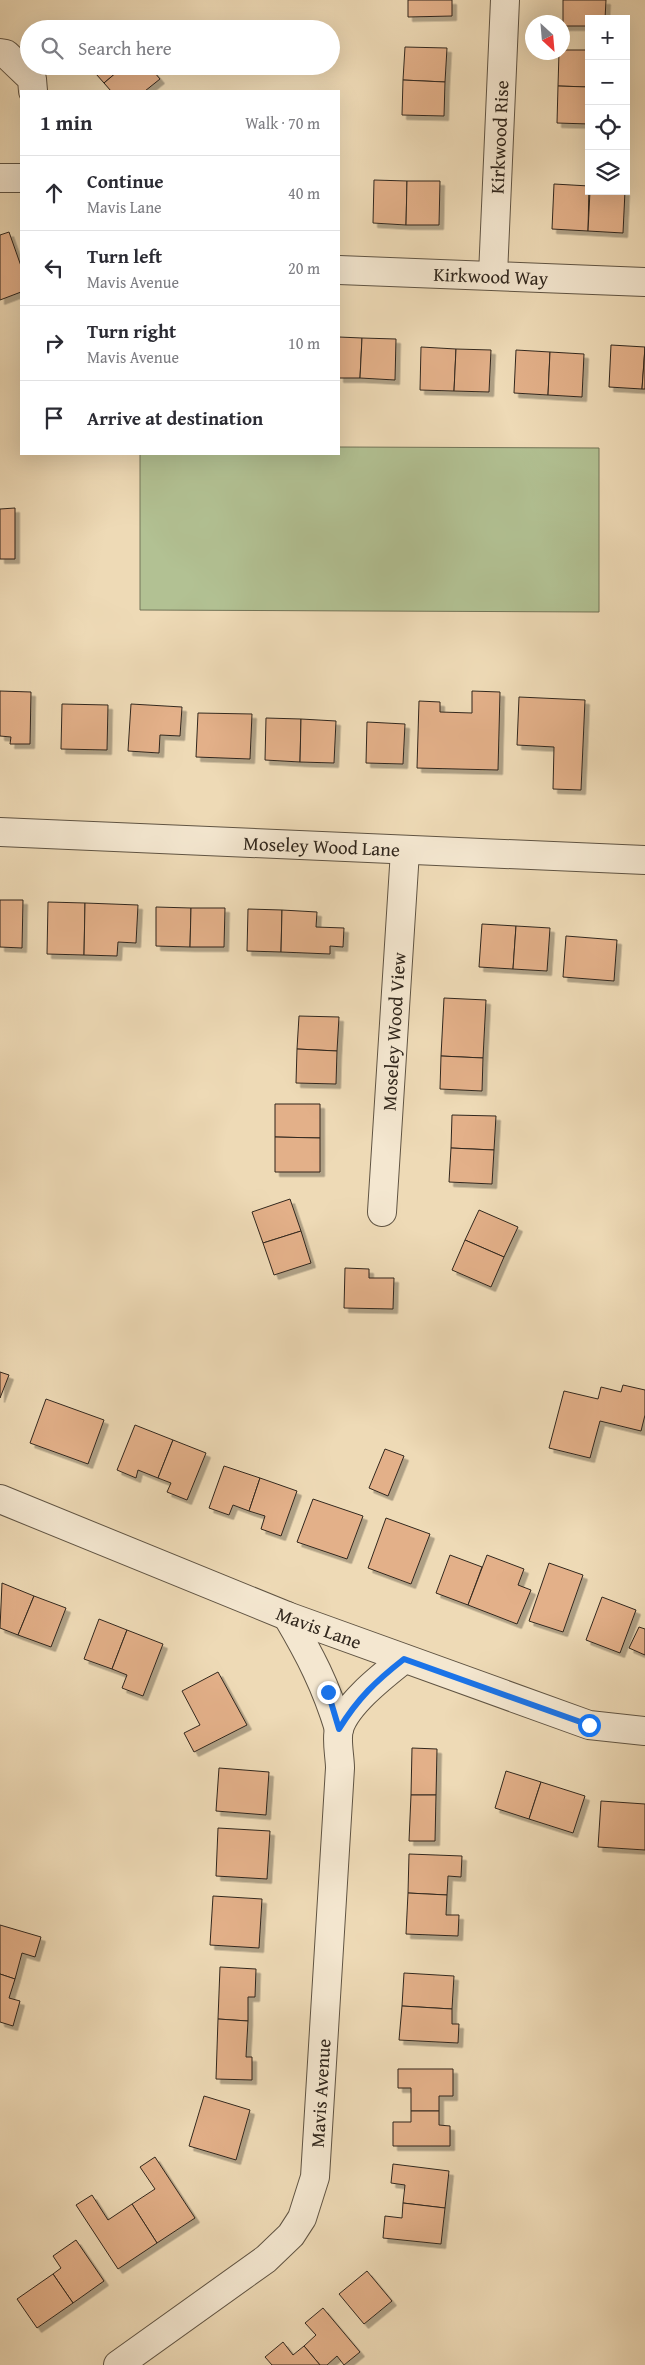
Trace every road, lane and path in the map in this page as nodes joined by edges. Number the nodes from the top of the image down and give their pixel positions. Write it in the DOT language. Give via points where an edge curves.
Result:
graph roads {
  1 [pos="505,0"];
  2 [pos="0,53"];
  3 [pos="20,67"];
  4 [pos="28,75"];
  5 [pos="33,90"];
  6 [pos="0,178"];
  7 [pos="20,178"];
  8 [pos="340,270"];
  9 [pos="493,275"];
  10 [pos="645,282"];
  11 [pos="0,832"];
  12 [pos="404,851"];
  13 [pos="645,860"];
  14 [pos="382,1212"];
  15 [pos="0,1499"];
  16 [pos="287,1616"];
  17 [pos="404,1659"];
  18 [pos="339,1729"];
  19 [pos="645,1730"];
  20 [pos="118,2365"];
  1 -- 9 [label="street, Kirkwood Rise"];
  2 -- 3 [label="street" via="6,54"];
  4 -- 5 [label="street" via="32,79"];
  6 -- 7 [label="street"];
  8 -- 9 [label="street, Kirkwood Way"];
  9 -- 10 [label="street, Kirkwood Way"];
  11 -- 12 [label="street, Moseley Wood Lane"];
  12 -- 13 [label="street, Moseley Wood Lane"];
  12 -- 14 [label="street, Moseley Wood View"];
  15 -- 16 [label="street, Mavis Lane"];
  16 -- 17 [label="street, Mavis Lane"];
  16 -- 18 [label="street, Mavis Avenue" via="328,1692"];
  17 -- 18 [label="street" via="370,1686"];
  17 -- 19 [label="street, Mavis Lane" via="589,1725"];
  18 -- 20 [label="street, Mavis Avenue" via="340,1778 315,2176 309,2201 291,2235 266,2259"];
}
